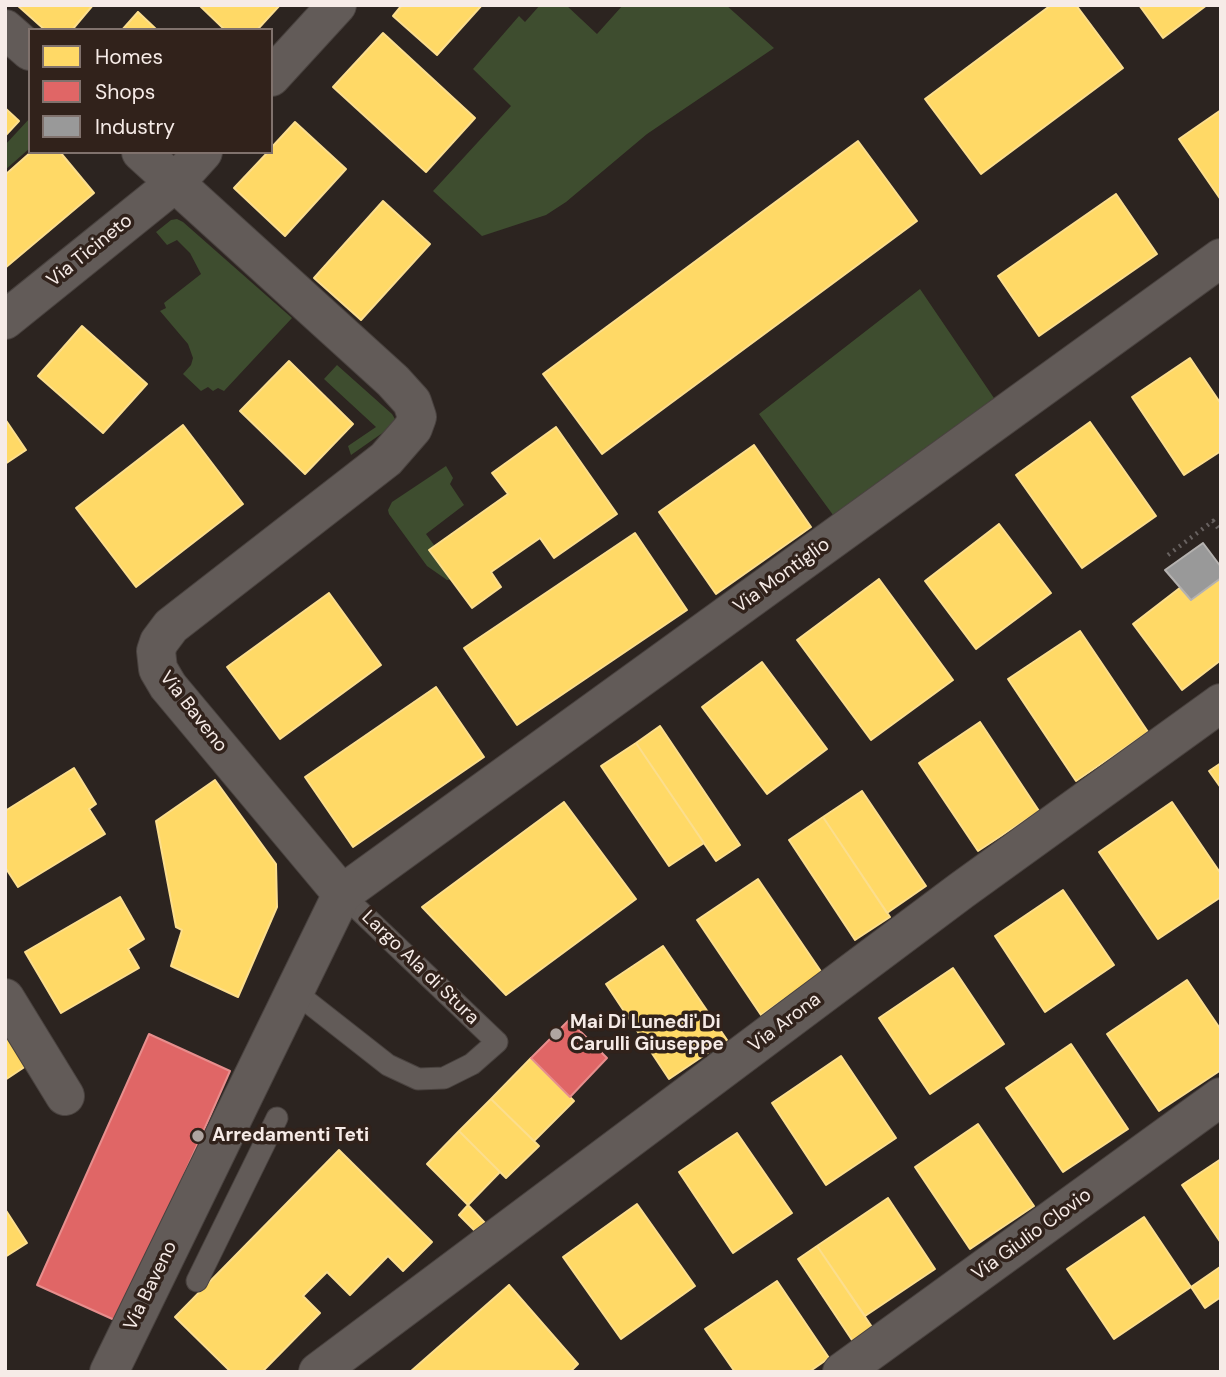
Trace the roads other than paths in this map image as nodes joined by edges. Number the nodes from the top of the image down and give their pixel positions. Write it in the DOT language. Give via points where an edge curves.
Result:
graph roads {
  1 [pos="337,5"];
  2 [pos="5,29"];
  3 [pos="28,49"];
  4 [pos="273,76"];
  5 [pos="143,154"];
  6 [pos="201,154"];
  7 [pos="175,183"];
  8 [pos="1221,258"];
  9 [pos="5,320"];
  10 [pos="1221,702"];
  11 [pos="342,894"];
  12 [pos="295,992"];
  13 [pos="5,998"];
  14 [pos="65,1096"];
  15 [pos="1221,1097"];
  16 [pos="277,1118"];
  17 [pos="206,1173"];
  18 [pos="245,1186"];
  19 [pos="197,1281"];
  20 [pos="110,1372"];
  21 [pos="318,1372"];
  22 [pos="842,1372"];
  1 -- 4 [label="street"];
  2 -- 3 [label="street"];
  5 -- 7 [label="street"];
  6 -- 7 [label="street"];
  7 -- 9 [label="street, Via Ticineto"];
  7 -- 11 [label="street, Via Baveno" via="393,381 412,402 417,416 413,428 386,459 171,626 156,651 158,669 168,686"];
  8 -- 11 [label="street, Via Montiglio"];
  10 -- 21 [label="street, Via Arona"];
  11 -- 12 [label="street, Via Baveno"];
  11 -- 12 [label="lane, Largo Ala di Stura" via="497,1042 472,1065 444,1078 418,1079 388,1065"];
  12 -- 17 [label="street, Via Baveno"];
  13 -- 14 [label="street"];
  15 -- 22 [label="street, Via Giulio Clovio"];
  16 -- 18 [label="lane"];
  17 -- 18 [label="lane"];
  17 -- 20 [label="street, Via Baveno"];
  18 -- 19 [label="lane"];
}
